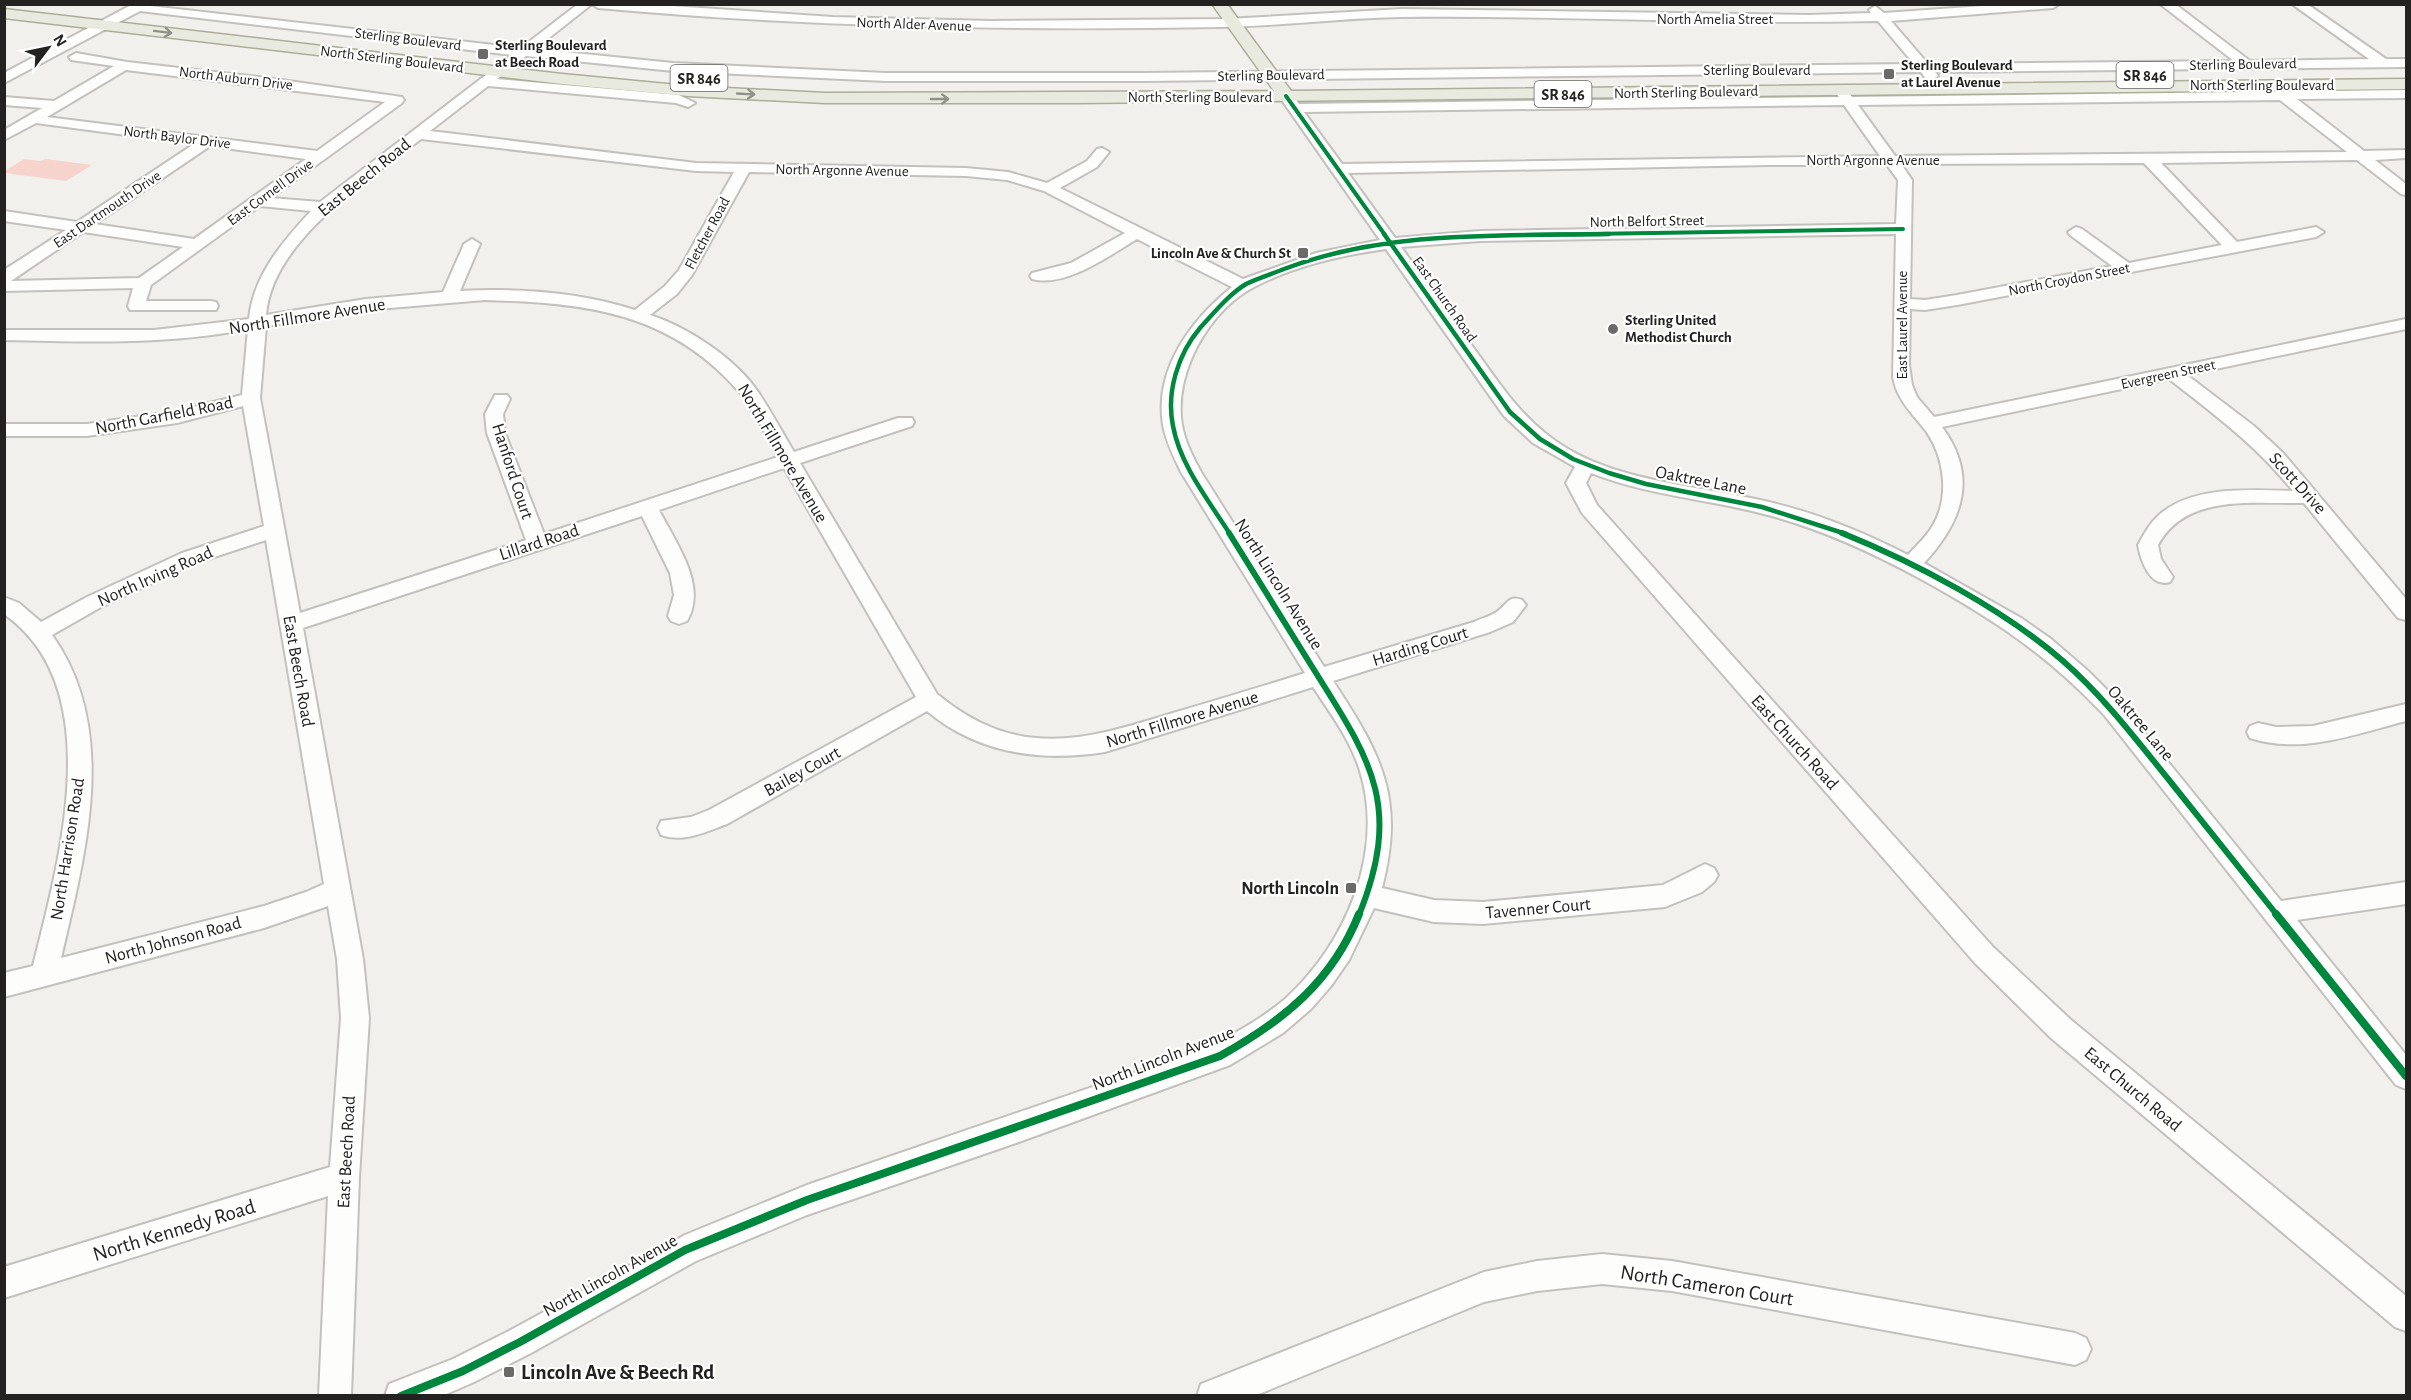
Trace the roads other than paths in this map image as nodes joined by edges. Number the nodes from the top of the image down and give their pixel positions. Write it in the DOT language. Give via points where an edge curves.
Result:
graph roads {
  1 [pos="43,4"];
  2 [pos="586,4"];
  3 [pos="598,4"];
  4 [pos="722,4"];
  5 [pos="1219,4"];
  6 [pos="1871,4"];
  7 [pos="2053,4"];
  8 [pos="2166,4"];
  9 [pos="2298,4"];
  10 [pos="135,8"];
  11 [pos="1351,9"];
  12 [pos="4,12"];
  13 [pos="711,15"];
  14 [pos="1882,18"];
  15 [pos="1232,23"];
  16 [pos="105,25"];
  17 [pos="76,57"];
  18 [pos="2381,62"];
  19 [pos="2244,63"];
  20 [pos="2406,63"];
  21 [pos="124,66"];
  22 [pos="506,67"];
  23 [pos="2406,72"];
  24 [pos="4,79"];
  25 [pos="1934,79"];
  26 [pos="2406,84"];
  27 [pos="1281,90"];
  28 [pos="1840,90"];
  29 [pos="2406,94"];
  30 [pos="2283,96"];
  31 [pos="4,100"];
  32 [pos="397,100"];
  33 [pos="688,103"];
  34 [pos="55,105"];
  35 [pos="34,119"];
  36 [pos="418,134"];
  37 [pos="4,136"];
  38 [pos="210,141"];
  39 [pos="1102,152"];
  40 [pos="2359,154"];
  41 [pos="2406,154"];
  42 [pos="321,156"];
  43 [pos="2149,159"];
  44 [pos="1891,160"];
  45 [pos="743,169"];
  46 [pos="1339,169"];
  47 [pos="1049,188"];
  48 [pos="2406,191"];
  49 [pos="257,201"];
  50 [pos="323,207"];
  51 [pos="4,216"];
  52 [pos="79,227"];
  53 [pos="1903,229"];
  54 [pos="2076,232"];
  55 [pos="2316,232"];
  56 [pos="1136,233"];
  57 [pos="198,244"];
  58 [pos="472,244"];
  59 [pos="1391,244"];
  60 [pos="2234,248"];
  61 [pos="2126,267"];
  62 [pos="1038,276"];
  63 [pos="4,279"];
  64 [pos="143,284"];
  65 [pos="4,286"];
  66 [pos="1243,286"];
  67 [pos="450,296"];
  68 [pos="1903,304"];
  69 [pos="210,306"];
  70 [pos="638,316"];
  71 [pos="255,322"];
  72 [pos="2406,324"];
  73 [pos="4,335"];
  74 [pos="2172,373"];
  75 [pos="251,398"];
  76 [pos="501,399"];
  77 [pos="905,422"];
  78 [pos="1930,424"];
  79 [pos="4,430"];
  80 [pos="788,461"];
  81 [pos="1586,464"];
  82 [pos="2312,497"];
  83 [pos="648,508"];
  84 [pos="274,530"];
  85 [pos="537,543"];
  86 [pos="1911,565"];
  87 [pos="2163,577"];
  88 [pos="4,604"];
  89 [pos="1515,605"];
  90 [pos="2406,612"];
  91 [pos="679,616"];
  92 [pos="291,624"];
  93 [pos="40,632"];
  94 [pos="1319,677"];
  95 [pos="929,700"];
  96 [pos="2406,712"];
  97 [pos="2258,732"];
  98 [pos="670,828"];
  99 [pos="1705,875"];
  100 [pos="338,889"];
  101 [pos="1368,896"];
  102 [pos="2403,897"];
  103 [pos="2274,913"];
  104 [pos="44,974"];
  105 [pos="4,985"];
  106 [pos="2406,1076"];
  107 [pos="344,1177"];
  108 [pos="4,1283"];
  109 [pos="2406,1316"];
  110 [pos="2075,1349"];
  111 [pos="335,1395"];
  112 [pos="401,1395"];
  113 [pos="1213,1395"];
  1 -- 10 [label="main road, SR 846"];
  2 -- 22 [label="street, East Beech Road"];
  3 -- 13 [label="street, North Alder Avenue"];
  4 -- 13 [label="street"];
  5 -- 15 [label="main road"];
  6 -- 14 [label="street"];
  7 -- 14 [label="street, North Amelia Street"];
  8 -- 19 [label="street"];
  9 -- 18 [label="street"];
  10 -- 16 [label="street"];
  10 -- 22 [label="main road, North Sterling Boulevard / SR 846"];
  11 -- 14 [label="street, North Amelia Street" via="1651,19"];
  11 -- 15 [label="street, North Amelia Street"];
  12 -- 16 [label="main road, SR 846"];
  13 -- 15 [label="street, North Alder Avenue" via="837,16 960,25 1087,20"];
  14 -- 25 [label="street"];
  15 -- 27 [label="main road"];
  16 -- 22 [label="main road, North Sterling Boulevard / SR 846, one-way"];
  16 -- 24 [label="street"];
  17 -- 21 [label="street, North Auburn Drive"];
  18 -- 19 [label="street, Sterling Boulevard"];
  18 -- 20 [label="street, Sterling Boulevard"];
  19 -- 25 [label="street, Sterling Boulevard"];
  21 -- 32 [label="street, North Auburn Drive"];
  21 -- 34 [label="street"];
  22 -- 27 [label="street, Sterling Boulevard" via="673,67 829,76 1121,77"];
  22 -- 27 [label="main road, North Sterling Boulevard / SR 846" via="637,87 825,98"];
  22 -- 33 [label="street"];
  22 -- 36 [label="street, East Beech Road"];
  23 -- 25 [label="main road, North Sterling Boulevard / SR 846"];
  25 -- 26 [label="main road, North Sterling Boulevard / SR 846"];
  25 -- 27 [label="street, Sterling Boulevard"];
  25 -- 28 [label="main road, North Sterling Boulevard / SR 846"];
  27 -- 28 [label="main road, North Sterling Boulevard / SR 846"];
  27 -- 46 [label="street, East Church Road"];
  28 -- 30 [label="street, Sterling Boulevard"];
  28 -- 44 [label="street, East Laurel Avenue"];
  29 -- 30 [label="street, Sterling Boulevard"];
  30 -- 40 [label="street"];
  31 -- 34 [label="street"];
  32 -- 42 [label="street, East Cornell Drive"];
  34 -- 35 [label="street"];
  35 -- 37 [label="street"];
  35 -- 38 [label="street, North Baylor Drive"];
  36 -- 45 [label="street, North Argonne Avenue" via="652,164"];
  36 -- 50 [label="street, East Beech Road"];
  38 -- 42 [label="street, North Baylor Drive"];
  38 -- 52 [label="street, East Dartmouth Drive"];
  39 -- 47 [label="street" via="1092,164"];
  40 -- 41 [label="street, North Argonne Avenue"];
  40 -- 43 [label="street, North Argonne Avenue"];
  40 -- 48 [label="street"];
  42 -- 49 [label="street, East Cornell Drive"];
  43 -- 44 [label="street, North Argonne Avenue"];
  43 -- 60 [label="street"];
  44 -- 46 [label="street, North Argonne Avenue"];
  44 -- 53 [label="street, East Laurel Avenue" via="1905,180"];
  45 -- 47 [label="street, North Argonne Avenue" via="966,172 1008,176"];
  45 -- 70 [label="street, Fletcher Road" via="686,272"];
  46 -- 59 [label="street, East Church Road"];
  47 -- 56 [label="street, North Argonne Avenue"];
  49 -- 50 [label="street"];
  49 -- 57 [label="street, East Cornell Drive"];
  50 -- 71 [label="street, East Beech Road" via="275,266"];
  51 -- 52 [label="street"];
  52 -- 57 [label="street"];
  52 -- 63 [label="street, East Dartmouth Drive"];
  53 -- 59 [label="street, North Belfort Street" via="1480,236"];
  53 -- 68 [label="street, East Laurel Avenue"];
  54 -- 61 [label="street"];
  55 -- 60 [label="street, North Croydon Street"];
  56 -- 62 [label="street" via="1075,267"];
  56 -- 66 [label="street, North Argonne Avenue"];
  57 -- 64 [label="street, East Cornell Drive"];
  58 -- 67 [label="street"];
  59 -- 66 [label="street, North Lincoln Avenue" via="1321,256"];
  59 -- 81 [label="street, East Church Road" via="1515,417 1546,442"];
  60 -- 61 [label="street, North Croydon Street"];
  61 -- 68 [label="street, North Croydon Street" via="1957,300"];
  64 -- 65 [label="street"];
  64 -- 69 [label="street" via="136,306"];
  66 -- 94 [label="street, North Lincoln Avenue" via="1214,311 1187,345 1174,379 1175,438 1191,472"];
  67 -- 70 [label="street, North Fillmore Avenue" via="554,298"];
  67 -- 71 [label="street, North Fillmore Avenue"];
  68 -- 78 [label="street, East Laurel Avenue" via="1902,390"];
  70 -- 80 [label="street, North Fillmore Avenue" via="697,344 727,367 750,393"];
  71 -- 73 [label="street, North Fillmore Avenue" via="131,337"];
  71 -- 75 [label="street, East Beech Road"];
  72 -- 74 [label="street, Evergreen Street"];
  74 -- 78 [label="street, Evergreen Street"];
  74 -- 82 [label="street, Scott Drive" via="2247,430"];
  75 -- 79 [label="street, North Garfield Road" via="177,417 87,430"];
  75 -- 84 [label="street, East Beech Road"];
  76 -- 85 [label="street, Hanford Court" via="495,414 496,433"];
  77 -- 80 [label="street, Lillard Road"];
  78 -- 86 [label="street, East Laurel Avenue" via="1947,448 1954,474 1951,501 1945,524"];
  80 -- 83 [label="street, Lillard Road"];
  80 -- 95 [label="street, North Fillmore Avenue"];
  81 -- 86 [label="street, Oaktree Lane" via="1652,486 1797,516 1859,539"];
  81 -- 109 [label="street, East Church Road" via="1576,483 1589,508 1984,955 2061,1029"];
  82 -- 87 [label="street" via="2211,501 2172,515 2148,545 2151,560"];
  82 -- 90 [label="street, Scott Drive"];
  83 -- 85 [label="street, Lillard Road"];
  83 -- 91 [label="street" via="680,573 684,595"];
  84 -- 92 [label="street, East Beech Road"];
  84 -- 93 [label="street, North Irving Road" via="189,558"];
  85 -- 92 [label="street, Lillard Road"];
  86 -- 103 [label="street, Oaktree Lane" via="1988,607 2080,676 2113,710"];
  88 -- 93 [label="street, North Harrison Road"];
  89 -- 94 [label="street, Harding Court" via="1505,617 1482,627"];
  92 -- 100 [label="street, East Beech Road"];
  93 -- 104 [label="street, North Harrison Road" via="63,672 78,727 79,790"];
  94 -- 95 [label="street, North Fillmore Avenue" via="1105,743 1063,749 1034,748 982,735"];
  94 -- 101 [label="street, North Lincoln Avenue" via="1366,758 1376,786 1378,837"];
  95 -- 98 [label="street, Bailey Court" via="718,817 692,827"];
  96 -- 97 [label="street" via="2310,735 2275,737"];
  99 -- 101 [label="street, Tavenner Court" via="1665,896 1483,914 1434,911"];
  100 -- 104 [label="street, North Johnson Road" via="264,916"];
  100 -- 107 [label="street, East Beech Road" via="355,1018"];
  101 -- 112 [label="street, North Lincoln Avenue" via="1346,941 1302,1001 1267,1029 1220,1056 807,1200 685,1250 463,1371"];
  102 -- 103 [label="street"];
  103 -- 106 [label="street, Oaktree Lane"];
  104 -- 105 [label="street, North Johnson Road"];
  107 -- 108 [label="street, North Kennedy Road"];
  107 -- 111 [label="street, East Beech Road"];
  110 -- 113 [label="street, North Cameron Court" via="1672,1276 1602,1269 1537,1275 1484,1287"];
}
